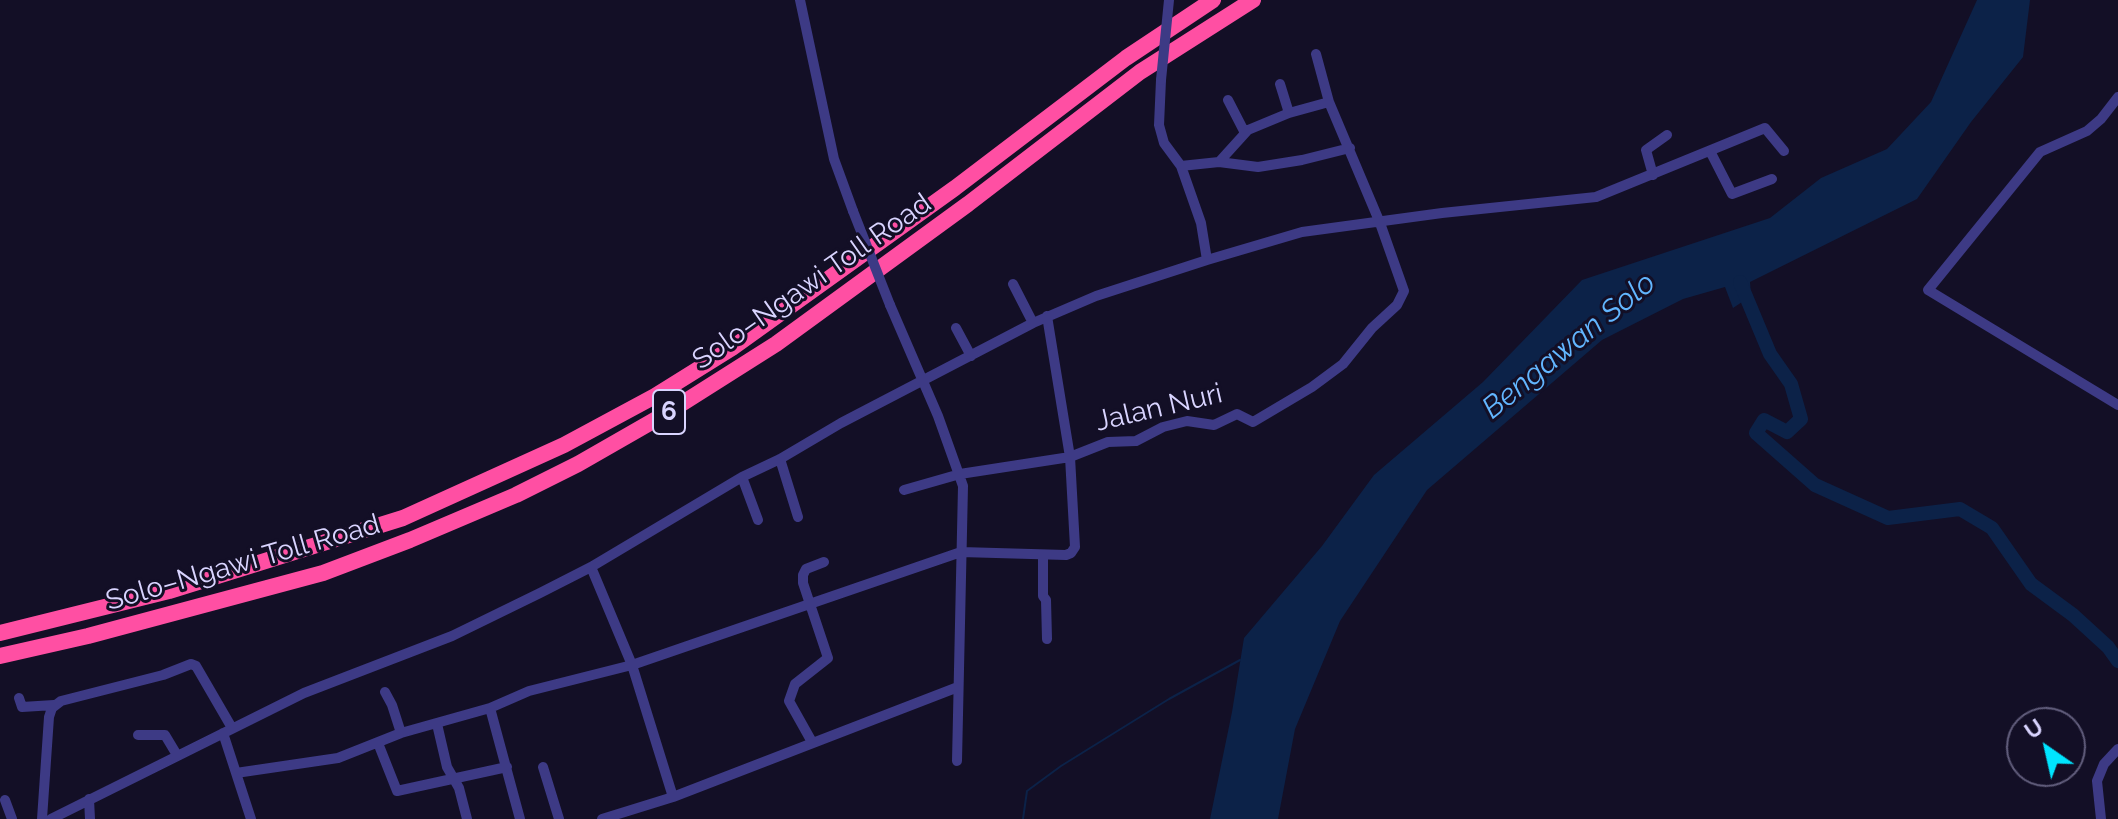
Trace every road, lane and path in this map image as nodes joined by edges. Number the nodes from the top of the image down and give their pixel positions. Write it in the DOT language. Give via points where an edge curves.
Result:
graph roads {
  1 [pos="800,0"];
  2 [pos="1169,0"];
  3 [pos="1213,0"];
  4 [pos="1253,0"];
  5 [pos="1316,54"];
  6 [pos="1280,84"];
  7 [pos="2118,97"];
  8 [pos="1228,100"];
  9 [pos="1329,102"];
  10 [pos="1289,113"];
  11 [pos="1245,133"];
  12 [pos="1667,135"];
  13 [pos="1350,148"];
  14 [pos="1710,151"];
  15 [pos="1784,151"];
  16 [pos="1219,162"];
  17 [pos="1181,166"];
  18 [pos="1653,175"];
  19 [pos="1772,179"];
  20 [pos="1380,223"];
  21 [pos="1207,260"];
  22 [pos="1013,284"];
  23 [pos="1047,316"];
  24 [pos="1033,323"];
  25 [pos="956,328"];
  26 [pos="971,356"];
  27 [pos="923,381"];
  28 [pos="2118,405"];
  29 [pos="1070,457"];
  30 [pos="780,459"];
  31 [pos="960,474"];
  32 [pos="742,477"];
  33 [pos="904,490"];
  34 [pos="798,517"];
  35 [pos="758,520"];
  36 [pos="961,552"];
  37 [pos="1043,555"];
  38 [pos="824,562"];
  39 [pos="591,567"];
  40 [pos="809,605"];
  41 [pos="0,633"];
  42 [pos="1047,639"];
  43 [pos="0,656"];
  44 [pos="632,665"];
  45 [pos="958,687"];
  46 [pos="385,692"];
  47 [pos="19,698"];
  48 [pos="54,705"];
  49 [pos="490,708"];
  50 [pos="437,724"];
  51 [pos="227,731"];
  52 [pos="401,733"];
  53 [pos="138,735"];
  54 [pos="812,742"];
  55 [pos="378,743"];
  56 [pos="2118,749"];
  57 [pos="177,755"];
  58 [pos="957,761"];
  59 [pos="507,767"];
  60 [pos="543,767"];
  61 [pos="236,773"];
  62 [pos="454,780"];
  63 [pos="673,797"];
  64 [pos="89,799"];
  65 [pos="5,800"];
  66 [pos="12,819"];
  67 [pos="42,819"];
  68 [pos="51,819"];
  69 [pos="90,819"];
  70 [pos="251,819"];
  71 [pos="467,819"];
  72 [pos="520,819"];
  73 [pos="559,819"];
  74 [pos="602,819"];
  75 [pos="2101,819"];
  1 -- 27 [label="street, bridge" via="834,159"];
  2 -- 17 [label="street, bridge" via="1159,125 1164,143"];
  3 -- 41 [label="highway, Solo–Ngawi Toll Road / 6" via="1126,58 732,348 564,445 364,532 169,591"];
  4 -- 43 [label="highway, Solo–Ngawi Toll Road / 6" via="1140,72 776,344 578,464 423,535 323,573"];
  5 -- 9 [label="street"];
  6 -- 10 [label="street"];
  7 -- 28 [label="street" via="2087,131 2040,152 1928,290"];
  8 -- 11 [label="street"];
  9 -- 10 [label="street"];
  9 -- 13 [label="street"];
  10 -- 11 [label="street"];
  11 -- 16 [label="street"];
  12 -- 18 [label="street" via="1646,150"];
  13 -- 16 [label="street" via="1258,167"];
  13 -- 20 [label="street"];
  14 -- 15 [label="street" via="1765,128"];
  14 -- 18 [label="street"];
  14 -- 19 [label="street" via="1732,194"];
  16 -- 17 [label="street"];
  17 -- 21 [label="street" via="1201,223"];
  18 -- 20 [label="street" via="1583,199"];
  20 -- 21 [label="street" via="1302,232"];
  20 -- 29 [label="street, Jalan Nuri" via="1403,296 1343,364 1253,422 1237,414 1214,425 1187,421 1136,441 1108,442"];
  21 -- 23 [label="street"];
  22 -- 24 [label="street"];
  23 -- 24 [label="street"];
  23 -- 29 [label="street"];
  24 -- 26 [label="street"];
  25 -- 26 [label="street"];
  26 -- 27 [label="street"];
  27 -- 30 [label="street"];
  27 -- 31 [label="street"];
  29 -- 31 [label="street, Jalan Nuri"];
  29 -- 37 [label="street" via="1074,549 1066,555"];
  30 -- 32 [label="street"];
  30 -- 34 [label="street"];
  31 -- 33 [label="street, Jalan Nuri"];
  31 -- 36 [label="street"];
  32 -- 35 [label="street"];
  32 -- 39 [label="street"];
  36 -- 37 [label="street"];
  36 -- 40 [label="street"];
  36 -- 45 [label="street"];
  37 -- 42 [label="street"];
  38 -- 40 [label="street" via="803,575"];
  39 -- 44 [label="street"];
  39 -- 51 [label="street" via="452,636 325,683"];
  40 -- 44 [label="street"];
  40 -- 54 [label="street" via="828,658 795,684 789,701"];
  44 -- 49 [label="street" via="529,691"];
  44 -- 63 [label="street"];
  45 -- 54 [label="street"];
  45 -- 58 [label="street"];
  46 -- 52 [label="street"];
  47 -- 48 [label="street" via="22,707"];
  48 -- 51 [label="street" via="191,664"];
  48 -- 67 [label="street"];
  49 -- 50 [label="street"];
  49 -- 59 [label="street"];
  50 -- 52 [label="street"];
  50 -- 62 [label="street"];
  51 -- 57 [label="street"];
  51 -- 61 [label="street"];
  52 -- 55 [label="street"];
  53 -- 57 [label="street" via="165,735"];
  54 -- 63 [label="street"];
  55 -- 61 [label="street" via="325,762"];
  55 -- 62 [label="street" via="397,791"];
  56 -- 75 [label="street" via="2098,775"];
  57 -- 64 [label="street"];
  59 -- 62 [label="street"];
  59 -- 72 [label="street"];
  60 -- 73 [label="street"];
  61 -- 70 [label="street"];
  62 -- 71 [label="street"];
  63 -- 74 [label="street"];
  64 -- 68 [label="street"];
  64 -- 69 [label="street"];
  65 -- 66 [label="street"];
}
